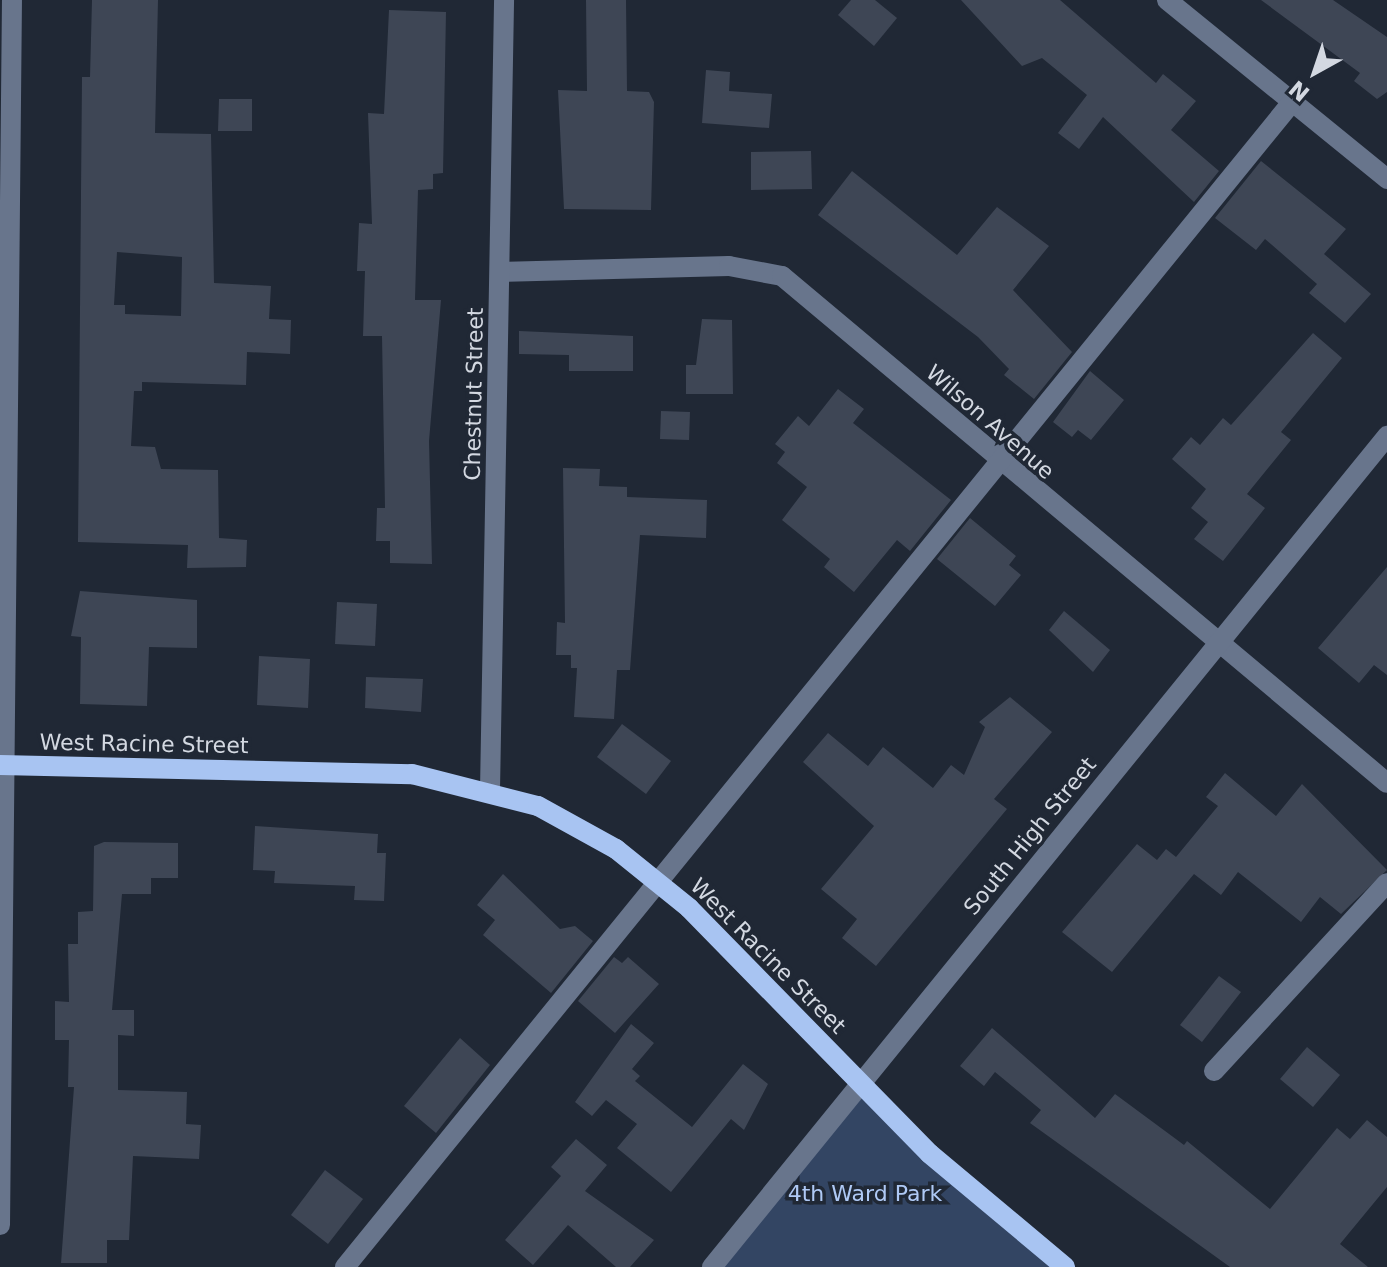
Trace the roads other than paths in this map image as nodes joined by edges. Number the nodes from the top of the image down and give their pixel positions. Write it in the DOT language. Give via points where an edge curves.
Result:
graph roads {
  1 [pos="12,0"];
  2 [pos="504,0"];
  3 [pos="1167,0"];
  4 [pos="1292,102"];
  5 [pos="1387,179"];
  6 [pos="500,272"];
  7 [pos="1387,436"];
  8 [pos="1002,465"];
  9 [pos="1217,643"];
  10 [pos="5,765"];
  11 [pos="1387,783"];
  12 [pos="490,790"];
  13 [pos="1387,883"];
  14 [pos="661,885"];
  15 [pos="1214,1071"];
  16 [pos="860,1085"];
  17 [pos="0,1225"];
  18 [pos="345,1267"];
  19 [pos="712,1267"];
  20 [pos="1065,1267"];
  1 -- 10 [label="street"];
  2 -- 6 [label="street, Chestnut Street"];
  3 -- 4 [label="street"];
  4 -- 5 [label="street"];
  4 -- 8 [label="street"];
  6 -- 8 [label="street, Wilson Avenue" via="765,269 798,287"];
  6 -- 12 [label="street, Chestnut Street"];
  7 -- 9 [label="street, South High Street"];
  8 -- 9 [label="street, Wilson Avenue"];
  8 -- 14 [label="street"];
  9 -- 11 [label="street, Wilson Avenue"];
  9 -- 16 [label="street, South High Street"];
  10 -- 12 [label="main road, West Racine Street" via="412,774"];
  10 -- 17 [label="street"];
  12 -- 14 [label="main road, West Racine Street" via="580,826"];
  13 -- 15 [label="street"];
  14 -- 16 [label="main road, West Racine Street"];
  14 -- 18 [label="street"];
  16 -- 19 [label="street, South High Street"];
  16 -- 20 [label="main road, West Racine Street"];
}
